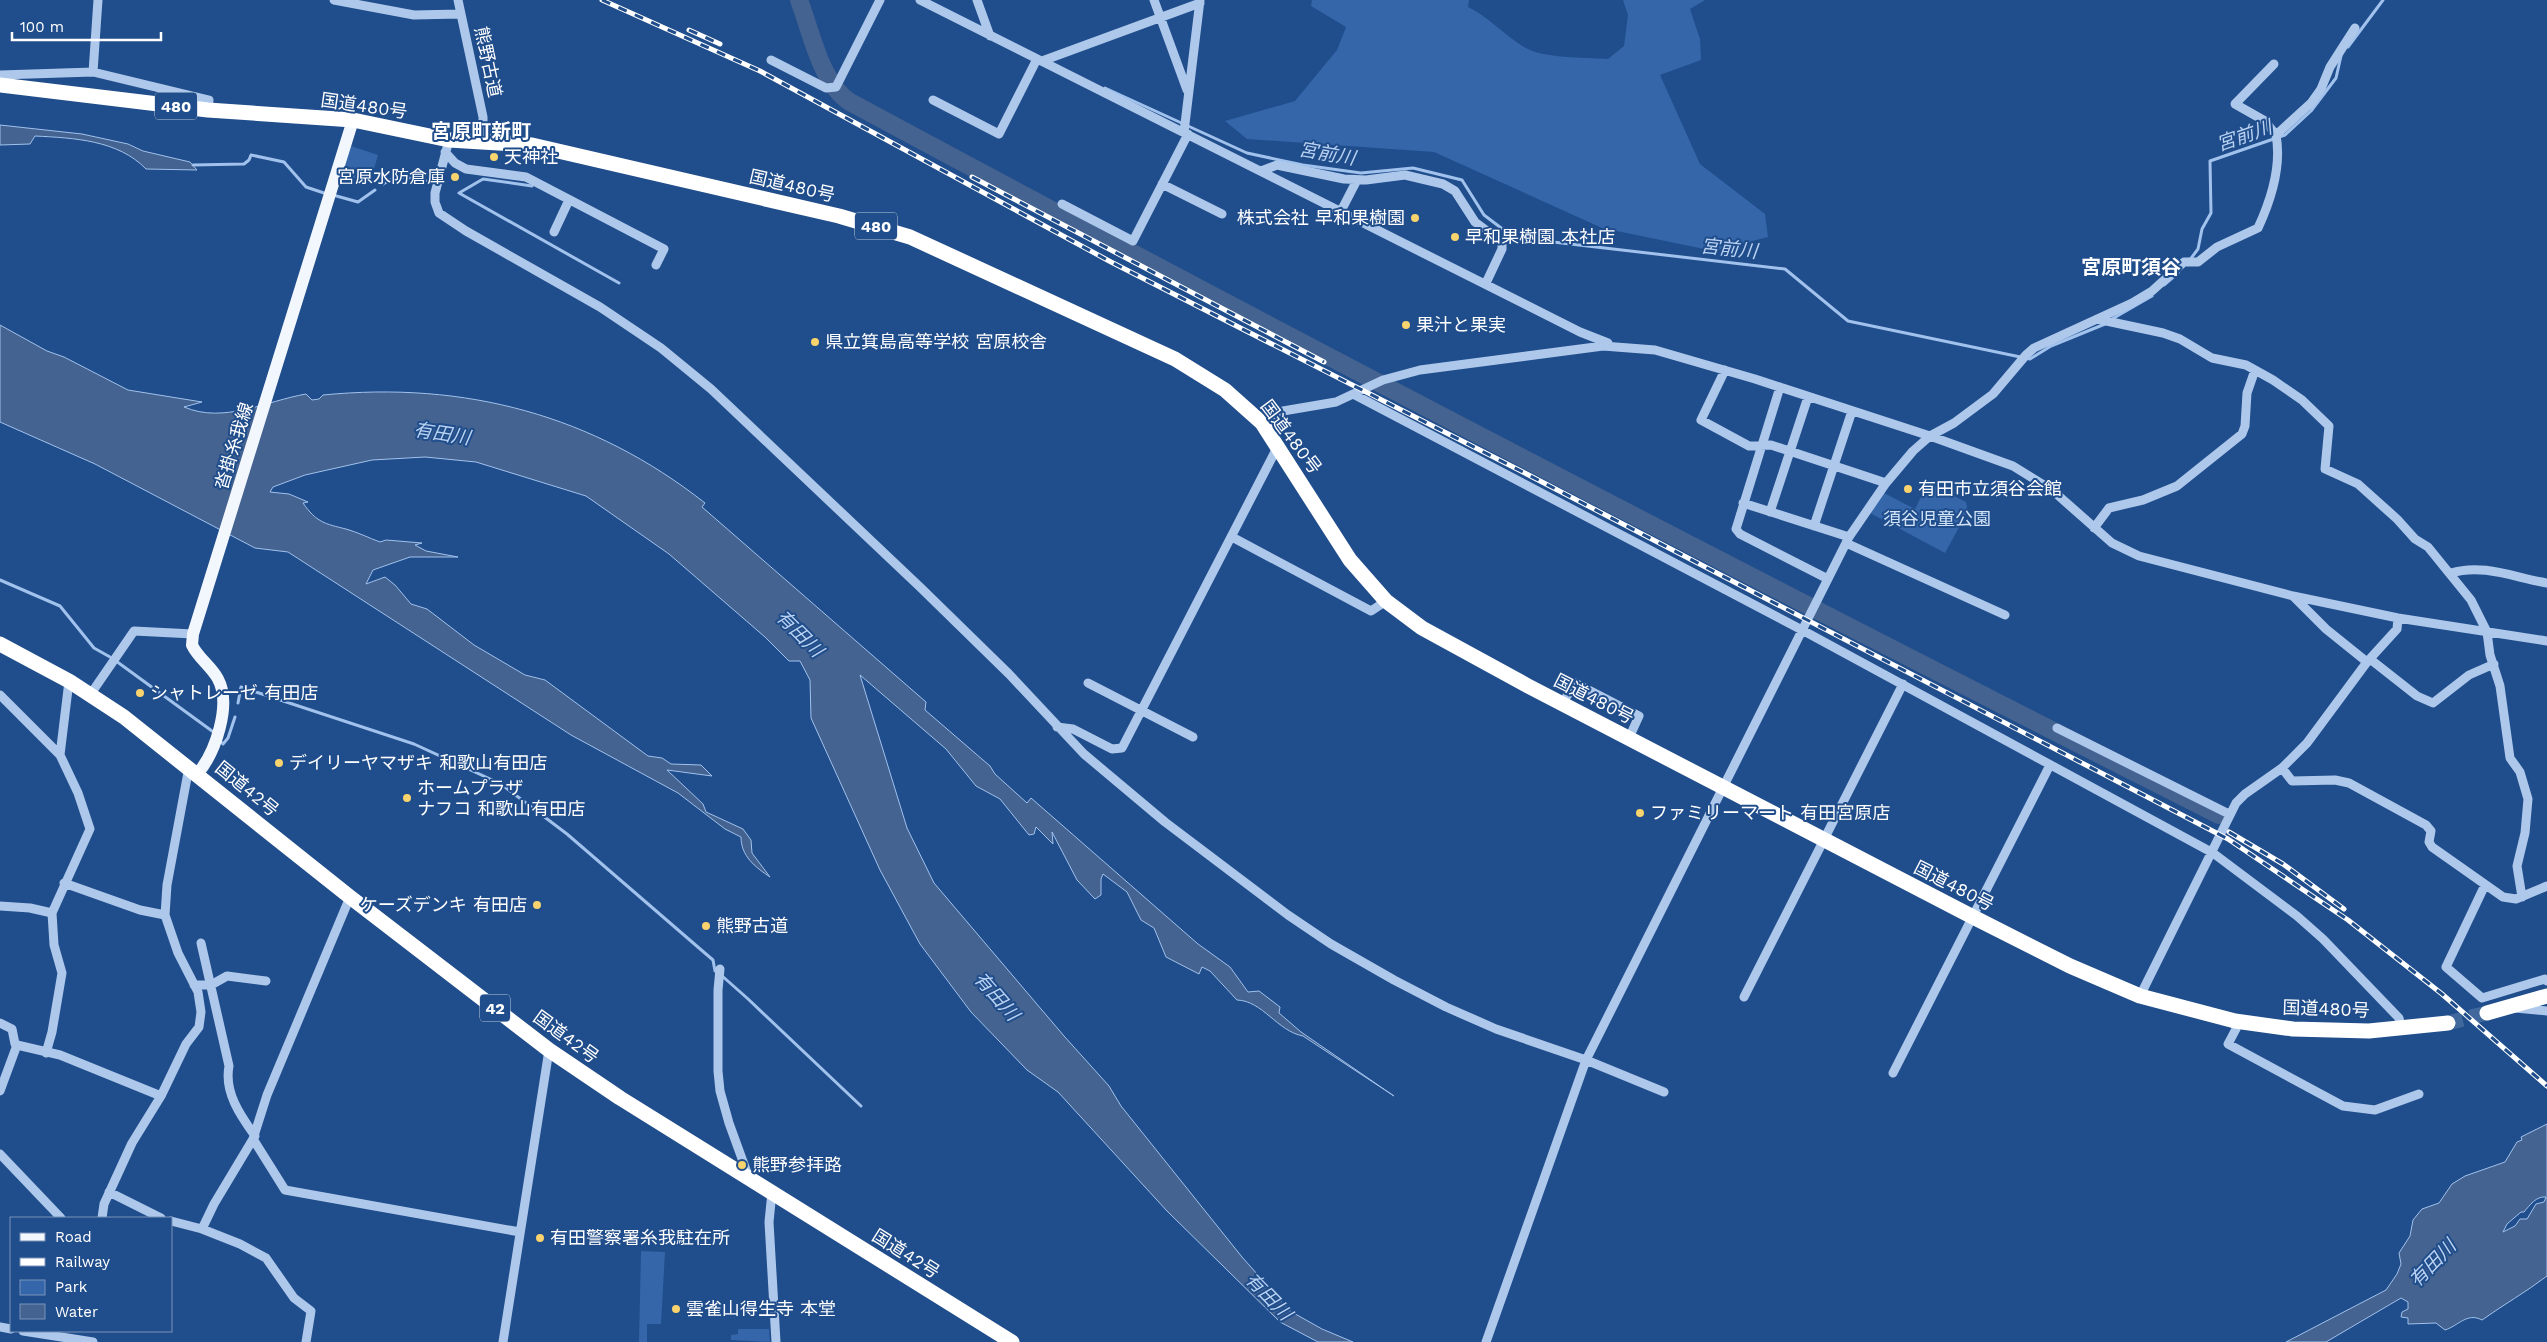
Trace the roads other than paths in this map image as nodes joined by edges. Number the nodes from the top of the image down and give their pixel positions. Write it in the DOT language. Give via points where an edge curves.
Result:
graph roads {
  1 [pos="98,0"];
  2 [pos="334,0"];
  3 [pos="458,0"];
  4 [pos="880,0"];
  5 [pos="920,0"];
  6 [pos="977,0"];
  7 [pos="1154,0"];
  8 [pos="1200,2"];
  9 [pos="460,14"];
  10 [pos="1160,17"];
  11 [pos="2355,28"];
  12 [pos="990,36"];
  13 [pos="771,60"];
  14 [pos="1039,60"];
  15 [pos="2274,64"];
  16 [pos="93,72"];
  17 [pos="0,74"];
  18 [pos="0,85"];
  19 [pos="1188,93"];
  20 [pos="934,100"];
  21 [pos="208,110"];
  22 [pos="353,120"];
  23 [pos="483,130"];
  24 [pos="1186,133"];
  25 [pos="2276,135"];
  26 [pos="428,136"];
  27 [pos="532,145"];
  28 [pos="447,146"];
  29 [pos="1261,171"];
  30 [pos="1357,180"];
  31 [pos="1162,184"];
  32 [pos="569,200"];
  33 [pos="1062,204"];
  34 [pos="1341,211"];
  35 [pos="1222,214"];
  36 [pos="554,232"];
  37 [pos="656,265"];
  38 [pos="1486,283"];
  39 [pos="2096,318"];
  40 [pos="1614,345"];
  41 [pos="1725,370"];
  42 [pos="2255,370"];
  43 [pos="1780,387"];
  44 [pos="1355,395"];
  45 [pos="1808,397"];
  46 [pos="1852,411"];
  47 [pos="1262,423"];
  48 [pos="1930,436"];
  49 [pos="1762,445"];
  50 [pos="1278,446"];
  51 [pos="1790,451"];
  52 [pos="1834,466"];
  53 [pos="1886,483"];
  54 [pos="1743,503"];
  55 [pos="1770,512"];
  56 [pos="1814,526"];
  57 [pos="2094,528"];
  58 [pos="1232,537"];
  59 [pos="1848,540"];
  60 [pos="2451,574"];
  61 [pos="1828,579"];
  62 [pos="2547,583"];
  63 [pos="2293,596"];
  64 [pos="1386,602"];
  65 [pos="2005,616"];
  66 [pos="2398,618"];
  67 [pos="194,630"];
  68 [pos="2487,632"];
  69 [pos="1799,634"];
  70 [pos="2547,641"];
  71 [pos="0,644"];
  72 [pos="2368,660"];
  73 [pos="2494,664"];
  74 [pos="69,681"];
  75 [pos="1088,682"];
  76 [pos="1902,684"];
  77 [pos="0,695"];
  78 [pos="90,695"];
  79 [pos="1562,704"];
  80 [pos="1142,712"];
  81 [pos="1057,727"];
  82 [pos="2057,728"];
  83 [pos="1192,737"];
  84 [pos="1629,738"];
  85 [pos="60,755"];
  86 [pos="2050,765"];
  87 [pos="2282,768"];
  88 [pos="193,770"];
  89 [pos="1723,787"];
  90 [pos="2229,814"];
  91 [pos="1823,839"];
  92 [pos="2213,853"];
  93 [pos="64,883"];
  94 [pos="2486,885"];
  95 [pos="2547,886"];
  96 [pos="350,897"];
  97 [pos="2522,897"];
  98 [pos="0,906"];
  99 [pos="52,913"];
  100 [pos="164,915"];
  101 [pos="1973,917"];
  102 [pos="201,943"];
  103 [pos="720,969"];
  104 [pos="266,981"];
  105 [pos="2547,981"];
  106 [pos="194,985"];
  107 [pos="211,985"];
  108 [pos="2140,996"];
  109 [pos="2547,996"];
  110 [pos="1744,997"];
  111 [pos="2510,1008"];
  112 [pos="2547,1011"];
  113 [pos="2487,1013"];
  114 [pos="2235,1021"];
  115 [pos="0,1023"];
  116 [pos="2448,1024"];
  117 [pos="2401,1028"];
  118 [pos="17,1045"];
  119 [pos="549,1050"];
  120 [pos="46,1053"];
  121 [pos="1586,1060"];
  122 [pos="1893,1073"];
  123 [pos="0,1091"];
  124 [pos="1664,1092"];
  125 [pos="2419,1094"];
  126 [pos="161,1096"];
  127 [pos="254,1138"];
  128 [pos="0,1154"];
  129 [pos="749,1178"];
  130 [pos="109,1192"];
  131 [pos="772,1192"];
  132 [pos="60,1217"];
  133 [pos="102,1217"];
  134 [pos="159,1217"];
  135 [pos="172,1221"];
  136 [pos="202,1229"];
  137 [pos="520,1232"];
  138 [pos="29,1332"];
  139 [pos="87,1342"];
  140 [pos="306,1342"];
  141 [pos="503,1342"];
  142 [pos="776,1342"];
  143 [pos="1012,1342"];
  144 [pos="1486,1342"];
  1 -- 16 [label="street"];
  2 -- 9 [label="street" via="414,15"];
  3 -- 9 [label="street, 熊野古道"];
  4 -- 13 [label="street" via="836,87 826,88"];
  5 -- 12 [label="street"];
  6 -- 12 [label="street"];
  7 -- 10 [label="street"];
  8 -- 10 [label="street"];
  8 -- 19 [label="street"];
  9 -- 23 [label="street, 熊野古道" via="483,117"];
  10 -- 14 [label="street"];
  10 -- 19 [label="street"];
  11 -- 25 [label="street" via="2311,103"];
  12 -- 14 [label="street"];
  14 -- 20 [label="street" via="999,134"];
  14 -- 24 [label="street"];
  15 -- 25 [label="street" via="2235,104 2265,121"];
  16 -- 17 [label="street"];
  16 -- 21 [label="street" via="209,100"];
  18 -- 21 [label="highway, 国道480号 / 480"];
  19 -- 24 [label="street"];
  21 -- 22 [label="highway, 国道480号 / 480"];
  22 -- 26 [label="highway, 国道480号 / 480"];
  22 -- 67 [label="main road, 沓掛糸我線"];
  23 -- 26 [label="street" via="470,134"];
  23 -- 27 [label="street"];
  24 -- 29 [label="street"];
  24 -- 31 [label="street"];
  25 -- 39 [label="street" via="2274,185 2258,228 2217,247 2198,262 2184,262 2145,295"];
  26 -- 28 [label="highway, 国道480号 / 480"];
  27 -- 28 [label="highway, 国道480号 / 480"];
  27 -- 47 [label="highway, 国道480号 / 480" via="839,216 910,237 1175,359 1225,390"];
  28 -- 32 [label="street" via="461,167 526,177"];
  28 -- 81 [label="street" via="434,193 438,213 600,307 661,348 757,431 894,562 1009,674"];
  29 -- 30 [label="street" via="1277,165"];
  29 -- 34 [label="street"];
  30 -- 34 [label="street"];
  30 -- 38 [label="street" via="1405,174 1451,187 1475,222 1502,242 1502,249"];
  31 -- 33 [label="street" via="1133,241"];
  31 -- 35 [label="street"];
  32 -- 36 [label="street"];
  32 -- 37 [label="street" via="664,249"];
  34 -- 38 [label="street"];
  38 -- 40 [label="street" via="1580,332"];
  39 -- 42 [label="street" via="2163,333 2212,358"];
  39 -- 48 [label="street" via="2034,348 1993,394"];
  40 -- 41 [label="street" via="1669,353"];
  40 -- 44 [label="street" via="1420,370 1383,380"];
  41 -- 43 [label="street"];
  41 -- 49 [label="street" via="1701,420 1749,446"];
  42 -- 57 [label="street" via="2247,393 2242,434 2177,486 2144,500 2109,508"];
  42 -- 60 [label="street" via="2302,400 2329,426 2325,469 2358,484 2415,539 2428,547"];
  43 -- 45 [label="street"];
  43 -- 49 [label="street"];
  44 -- 47 [label="street" via="1328,405 1283,411"];
  44 -- 69 [label="street"];
  45 -- 46 [label="street"];
  45 -- 51 [label="street"];
  46 -- 48 [label="street"];
  46 -- 52 [label="street"];
  47 -- 50 [label="highway, 国道480号 / 480"];
  48 -- 53 [label="street"];
  48 -- 57 [label="street" via="2028,474 2052,490"];
  49 -- 51 [label="street" via="1771,444"];
  49 -- 54 [label="street"];
  50 -- 58 [label="street"];
  50 -- 64 [label="highway, 国道480号 / 480" via="1350,560"];
  51 -- 52 [label="street"];
  51 -- 55 [label="street"];
  52 -- 53 [label="street"];
  52 -- 56 [label="street"];
  53 -- 59 [label="street"];
  54 -- 55 [label="street"];
  54 -- 61 [label="street" via="1736,526 1738,532"];
  55 -- 56 [label="street"];
  56 -- 59 [label="street"];
  57 -- 63 [label="street" via="2112,543 2139,556"];
  58 -- 64 [label="street" via="1371,611"];
  58 -- 80 [label="street"];
  59 -- 61 [label="street"];
  59 -- 65 [label="street"];
  60 -- 62 [label="street" via="2481,569"];
  60 -- 68 [label="street"];
  61 -- 69 [label="street"];
  63 -- 66 [label="street"];
  63 -- 72 [label="street" via="2326,630"];
  64 -- 79 [label="highway, 国道480号 / 480" via="1422,628"];
  66 -- 68 [label="street"];
  66 -- 72 [label="street" via="2397,629"];
  67 -- 78 [label="street" via="134,631"];
  67 -- 88 [label="main road" via="192,645 220,681 222,697 213,751"];
  68 -- 70 [label="street"];
  68 -- 73 [label="street"];
  69 -- 76 [label="street"];
  69 -- 89 [label="street"];
  71 -- 74 [label="highway, 国道42号 / 42"];
  72 -- 73 [label="street" via="2417,696 2432,703 2469,675"];
  72 -- 87 [label="street" via="2307,743"];
  73 -- 97 [label="street" via="2510,758 2520,772 2528,799 2517,866"];
  74 -- 78 [label="highway, 国道42号 / 42"];
  74 -- 85 [label="street"];
  75 -- 80 [label="street"];
  76 -- 86 [label="street"];
  76 -- 91 [label="street"];
  77 -- 85 [label="street"];
  78 -- 88 [label="highway, 国道42号 / 42"];
  79 -- 84 [label="highway, 国道480号 / 480"];
  79 -- 84 [label="street" via="1575,683 1640,716"];
  80 -- 81 [label="street" via="1122,748 1117,750 1073,729"];
  80 -- 83 [label="street"];
  81 -- 121 [label="street" via="1164,822 1331,944 1446,1008"];
  82 -- 90 [label="street"];
  84 -- 89 [label="highway, 国道480号 / 480"];
  85 -- 93 [label="street" via="90,829"];
  86 -- 92 [label="street"];
  86 -- 101 [label="street"];
  87 -- 90 [label="street" via="2245,794"];
  87 -- 94 [label="street" via="2292,781 2335,780 2349,784 2426,826 2432,847"];
  88 -- 96 [label="highway, 国道42号 / 42"];
  88 -- 100 [label="street" via="171,857"];
  89 -- 91 [label="highway, 国道480号 / 480"];
  89 -- 121 [label="street"];
  90 -- 92 [label="street"];
  91 -- 101 [label="highway, 国道480号 / 480"];
  91 -- 110 [label="street"];
  92 -- 108 [label="street"];
  92 -- 117 [label="street" via="2323,939 2399,1018"];
  93 -- 99 [label="street"];
  93 -- 100 [label="street" via="140,910"];
  94 -- 97 [label="street" via="2503,897"];
  94 -- 105 [label="street" via="2446,967 2482,998"];
  95 -- 97 [label="street"];
  96 -- 119 [label="highway, 国道42号 / 42"];
  96 -- 127 [label="street" via="267,1095"];
  98 -- 99 [label="street"];
  99 -- 120 [label="street" via="54,945 62,973"];
  100 -- 106 [label="street"];
  101 -- 108 [label="highway, 国道480号 / 480" via="2070,966"];
  101 -- 122 [label="street"];
  102 -- 107 [label="street"];
  103 -- 129 [label="street" via="719,1084"];
  104 -- 107 [label="street" via="227,976"];
  106 -- 107 [label="street"];
  106 -- 126 [label="street" via="201,1012 199,1027 186,1044"];
  107 -- 127 [label="street" via="229,1066 228,1087"];
  108 -- 114 [label="highway, 国道480号 / 480"];
  109 -- 111 [label="highway"];
  111 -- 112 [label="street"];
  111 -- 113 [label="highway"];
  114 -- 117 [label="highway, 国道480号 / 480" via="2293,1029 2369,1031"];
  114 -- 125 [label="street" via="2236,1029 2228,1044 2343,1106 2375,1110"];
  115 -- 118 [label="street" via="12,1029"];
  116 -- 117 [label="highway, 国道480号 / 480"];
  118 -- 120 [label="street"];
  118 -- 123 [label="street"];
  119 -- 129 [label="highway, 国道42号 / 42"];
  119 -- 137 [label="street"];
  120 -- 126 [label="street" via="60,1055"];
  121 -- 124 [label="street"];
  121 -- 144 [label="street"];
  126 -- 130 [label="street" via="132,1143"];
  127 -- 136 [label="street"];
  127 -- 137 [label="street" via="285,1190"];
  128 -- 132 [label="street"];
  129 -- 131 [label="highway, 国道42号 / 42"];
  130 -- 133 [label="street"];
  130 -- 134 [label="street"];
  131 -- 142 [label="street" via="769,1222"];
  131 -- 143 [label="highway, 国道42号 / 42"];
  135 -- 136 [label="street"];
  136 -- 140 [label="street" via="266,1258 294,1298 311,1311"];
  137 -- 141 [label="street"];
  138 -- 139 [label="street"];
}
